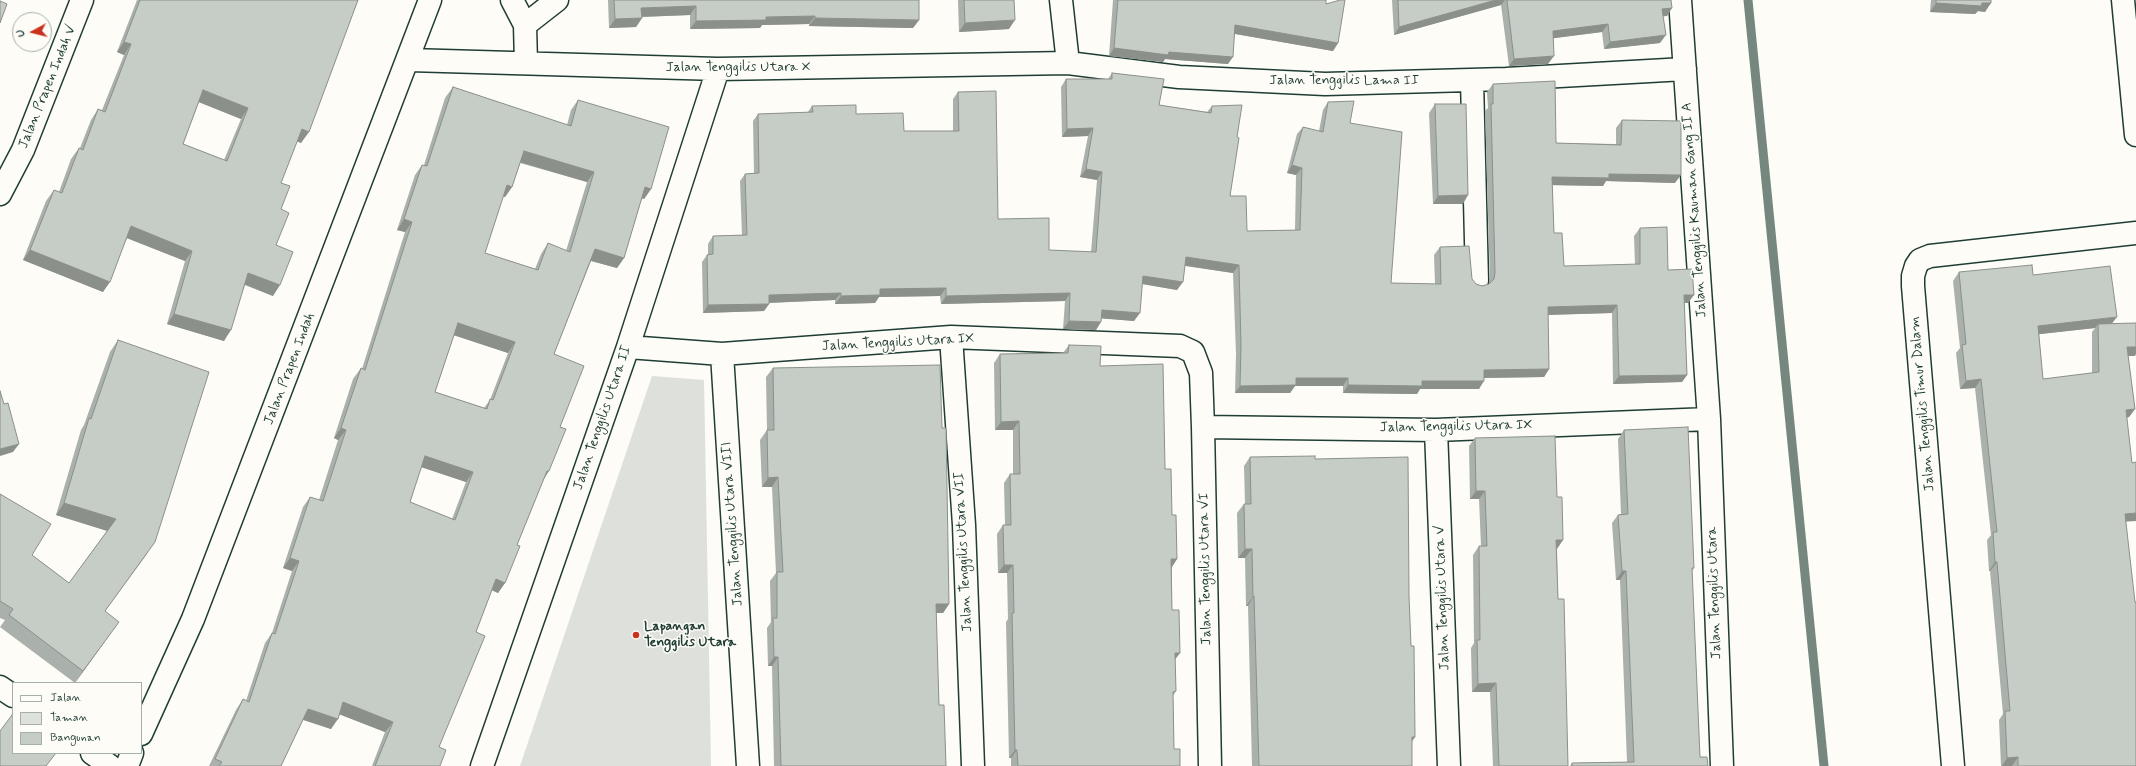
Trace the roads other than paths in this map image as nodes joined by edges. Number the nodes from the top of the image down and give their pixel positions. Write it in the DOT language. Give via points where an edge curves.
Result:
graph roads {
  1 [pos="82,0"];
  2 [pos="430,0"];
  3 [pos="512,0"];
  4 [pos="557,0"];
  5 [pos="1061,0"];
  6 [pos="1680,0"];
  7 [pos="2123,0"];
  8 [pos="525,25"];
  9 [pos="409,60"];
  10 [pos="526,63"];
  11 [pos="1068,63"];
  12 [pos="718,69"];
  13 [pos="1685,70"];
  14 [pos="1472,80"];
  15 [pos="2136,135"];
  16 [pos="0,194"];
  17 [pos="2136,233"];
  18 [pos="1477,281"];
  19 [pos="952,337"];
  20 [pos="628,347"];
  21 [pos="722,354"];
  22 [pos="1201,373"];
  23 [pos="1709,419"];
  24 [pos="1203,427"];
  25 [pos="1436,430"];
  26 [pos="0,687"];
  27 [pos="12,695"];
  28 [pos="142,732"];
  29 [pos="93,754"];
  30 [pos="132,754"];
  31 [pos="110,766"];
  32 [pos="126,766"];
  33 [pos="482,766"];
  34 [pos="748,766"];
  35 [pos="972,766"];
  36 [pos="1210,766"];
  37 [pos="1449,766"];
  38 [pos="1722,766"];
  39 [pos="1953,766"];
  1 -- 16 [label="street, Jalan Prapen Indah V" via="23,150"];
  2 -- 9 [label="street, Jalan Prapen Indah"];
  3 -- 8 [label="street"];
  4 -- 8 [label="street"];
  5 -- 11 [label="street"];
  6 -- 13 [label="street, Jalan Tenggilis Kauman Gang II A"];
  7 -- 15 [label="street"];
  8 -- 10 [label="street"];
  9 -- 10 [label="street, Jalan Tenggilis Utara X"];
  9 -- 28 [label="street, Jalan Prapen Indah" via="193,619"];
  10 -- 12 [label="street, Jalan Tenggilis Utara X"];
  11 -- 12 [label="street, Jalan Tenggilis Utara X"];
  11 -- 14 [label="street, Jalan Tenggilis Lama II" via="1179,78 1325,84"];
  12 -- 20 [label="street, Jalan Tenggilis Utara II"];
  13 -- 14 [label="street, Jalan Tenggilis Lama II"];
  13 -- 23 [label="street, Jalan Tenggilis Kauman Gang II A"];
  14 -- 18 [label="street"];
  17 -- 39 [label="street, Jalan Tenggilis Timur Dalam" via="1930,256 1920,260 1916,266 1913,286"];
  19 -- 21 [label="street, Jalan Tenggilis Utara IX"];
  19 -- 22 [label="street, Jalan Tenggilis Utara IX" via="1180,346 1193,352"];
  19 -- 35 [label="street, Jalan Tenggilis Utara VII" via="964,525"];
  20 -- 21 [label="street, Jalan Tenggilis Utara IX"];
  20 -- 33 [label="street, Jalan Tenggilis Utara II"];
  21 -- 34 [label="street, Jalan Tenggilis Utara VIII"];
  22 -- 24 [label="street, Jalan Tenggilis Utara VI"];
  23 -- 25 [label="street, Jalan Tenggilis Utara IX"];
  23 -- 38 [label="street, Jalan Tenggilis Utara"];
  24 -- 25 [label="street, Jalan Tenggilis Utara IX"];
  24 -- 36 [label="street, Jalan Tenggilis Utara VI"];
  25 -- 37 [label="street, Jalan Tenggilis Utara V"];
  26 -- 27 [label="street"];
  29 -- 31 [label="street"];
  30 -- 32 [label="street"];
}
